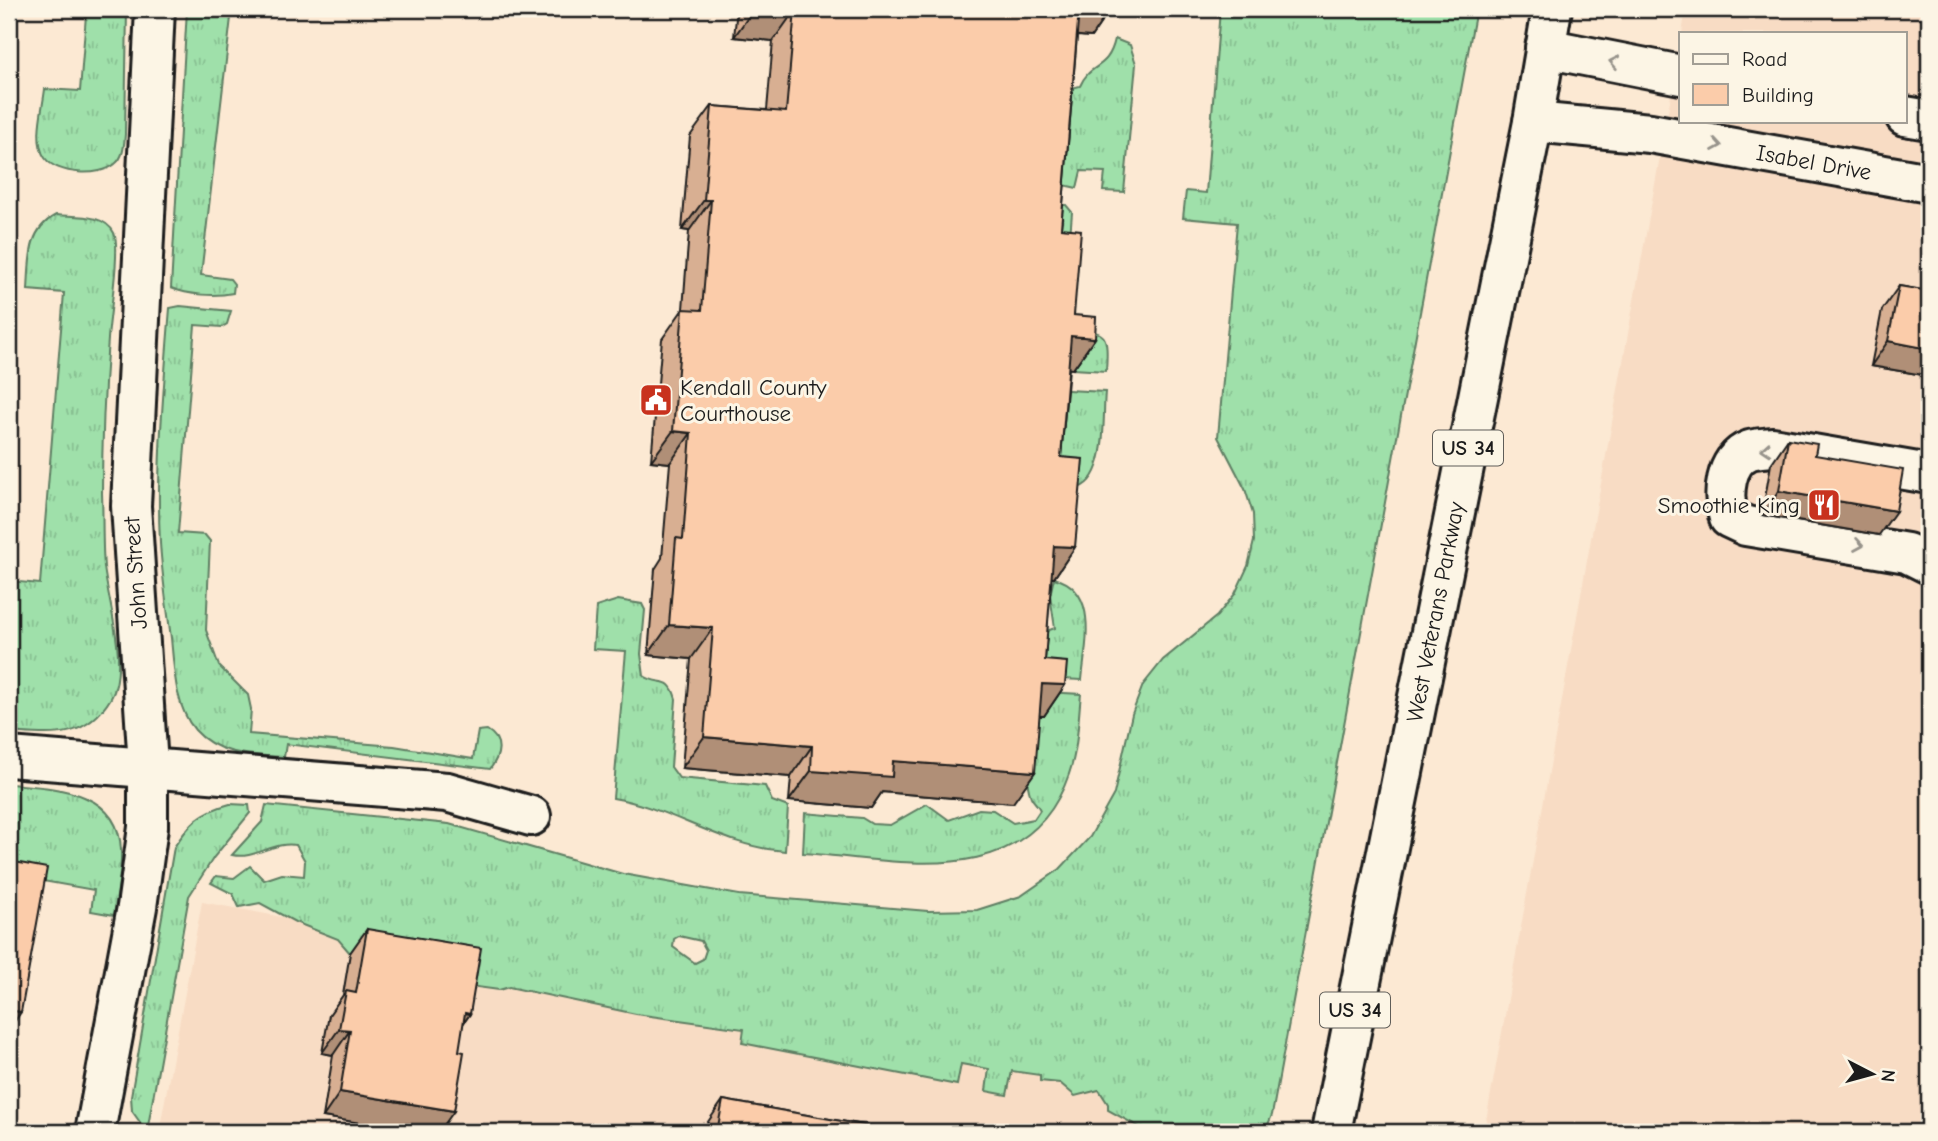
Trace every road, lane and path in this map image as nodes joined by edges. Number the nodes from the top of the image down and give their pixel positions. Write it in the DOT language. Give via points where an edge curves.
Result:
graph roads {
  1 [pos="155,9"];
  2 [pos="1552,9"];
  3 [pos="1545,48"];
  4 [pos="1679,75"];
  5 [pos="1906,116"];
  6 [pos="1929,120"];
  7 [pos="1533,122"];
  8 [pos="1929,183"];
  9 [pos="1929,474"];
  10 [pos="1929,564"];
  11 [pos="9,757"];
  12 [pos="148,766"];
  13 [pos="531,816"];
  14 [pos="95,1132"];
  15 [pos="1331,1132"];
  1 -- 12 [label="street, John Street" via="131,506"];
  2 -- 3 [label="street, West Veterans Parkway / US 34"];
  4 -- 3 [label="street, one-way"];
  3 -- 7 [label="street, West Veterans Parkway / US 34"];
  5 -- 6 [label="street"];
  7 -- 8 [label="street, Isabel Drive, one-way" via="1650,132"];
  7 -- 15 [label="street, West Veterans Parkway / US 34"];
  9 -- 10 [label="street, one-way" via="1772,447 1748,450 1734,462 1724,502 1730,518 1746,526 1907,553"];
  11 -- 12 [label="street"];
  12 -- 13 [label="street" via="447,792"];
  12 -- 14 [label="street, John Street" via="148,827 137,907"];
}
